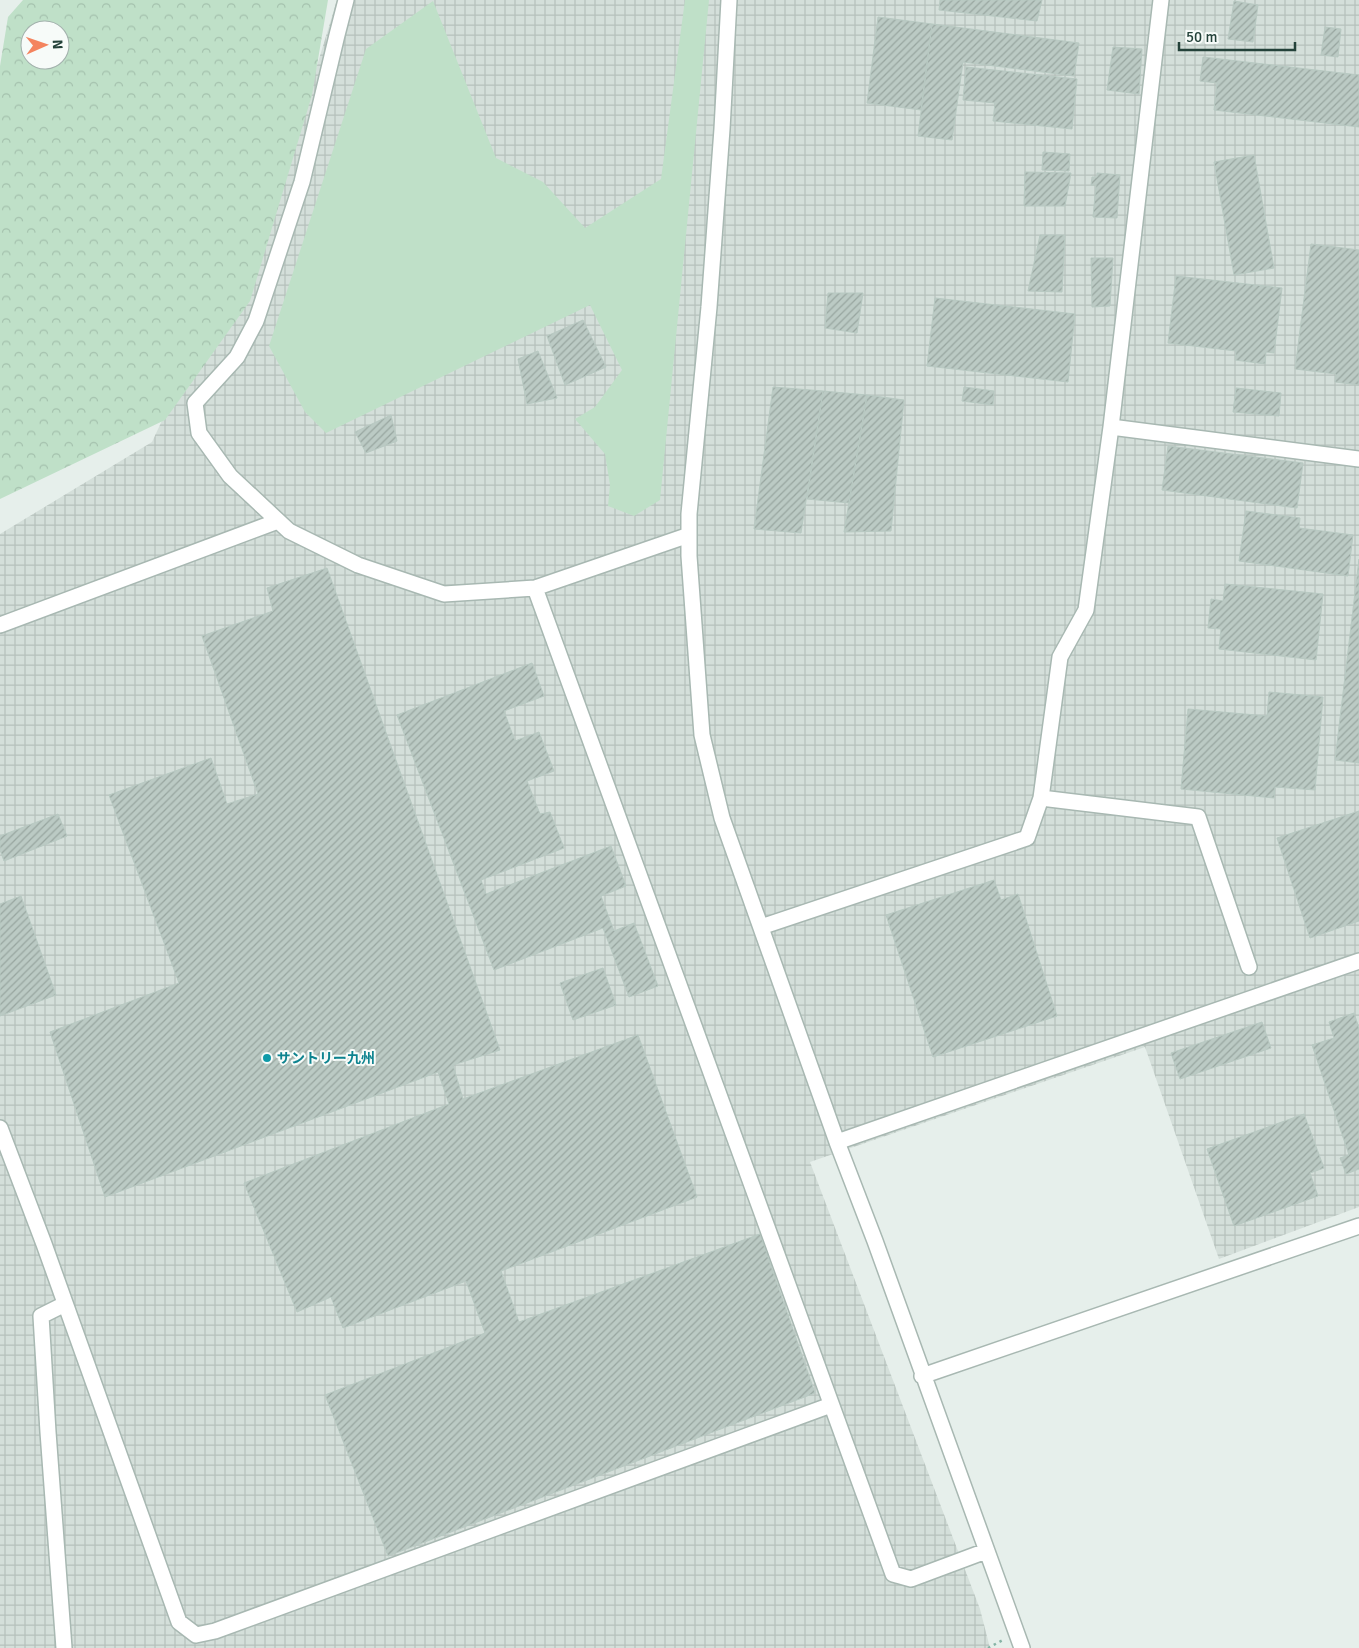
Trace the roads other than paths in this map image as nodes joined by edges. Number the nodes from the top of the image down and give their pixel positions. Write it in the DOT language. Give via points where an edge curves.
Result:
graph roads {
  1 [pos="346,0"];
  2 [pos="728,0"];
  3 [pos="1161,0"];
  4 [pos="1111,427"];
  5 [pos="1359,459"];
  6 [pos="278,521"];
  7 [pos="689,535"];
  8 [pos="535,588"];
  9 [pos="0,625"];
  10 [pos="1041,798"];
  11 [pos="761,927"];
  12 [pos="1359,961"];
  13 [pos="1249,967"];
  14 [pos="0,1128"];
  15 [pos="836,1142"];
  16 [pos="1359,1226"];
  17 [pos="66,1304"];
  18 [pos="922,1376"];
  19 [pos="831,1404"];
  20 [pos="986,1551"];
  21 [pos="64,1648"];
  22 [pos="1022,1648"];
  1 -- 6 [label="street" via="302,182 256,321 237,356 195,403 199,433 230,476"];
  2 -- 7 [label="street" via="709,307"];
  3 -- 4 [label="street"];
  4 -- 5 [label="street"];
  4 -- 10 [label="street" via="1086,610 1060,657"];
  6 -- 8 [label="street" via="289,531 358,565 444,594"];
  6 -- 9 [label="street"];
  7 -- 8 [label="street"];
  7 -- 11 [label="street" via="702,735 722,818"];
  8 -- 19 [label="street"];
  10 -- 11 [label="street" via="1027,838"];
  10 -- 13 [label="street" via="1198,816"];
  11 -- 15 [label="street"];
  12 -- 15 [label="street"];
  14 -- 17 [label="street"];
  15 -- 18 [label="street"];
  16 -- 18 [label="street"];
  17 -- 19 [label="street" via="179,1622 196,1635 215,1631"];
  17 -- 21 [label="street" via="41,1316"];
  18 -- 20 [label="street"];
  19 -- 20 [label="street" via="893,1574 911,1579"];
  20 -- 22 [label="street"];
}
